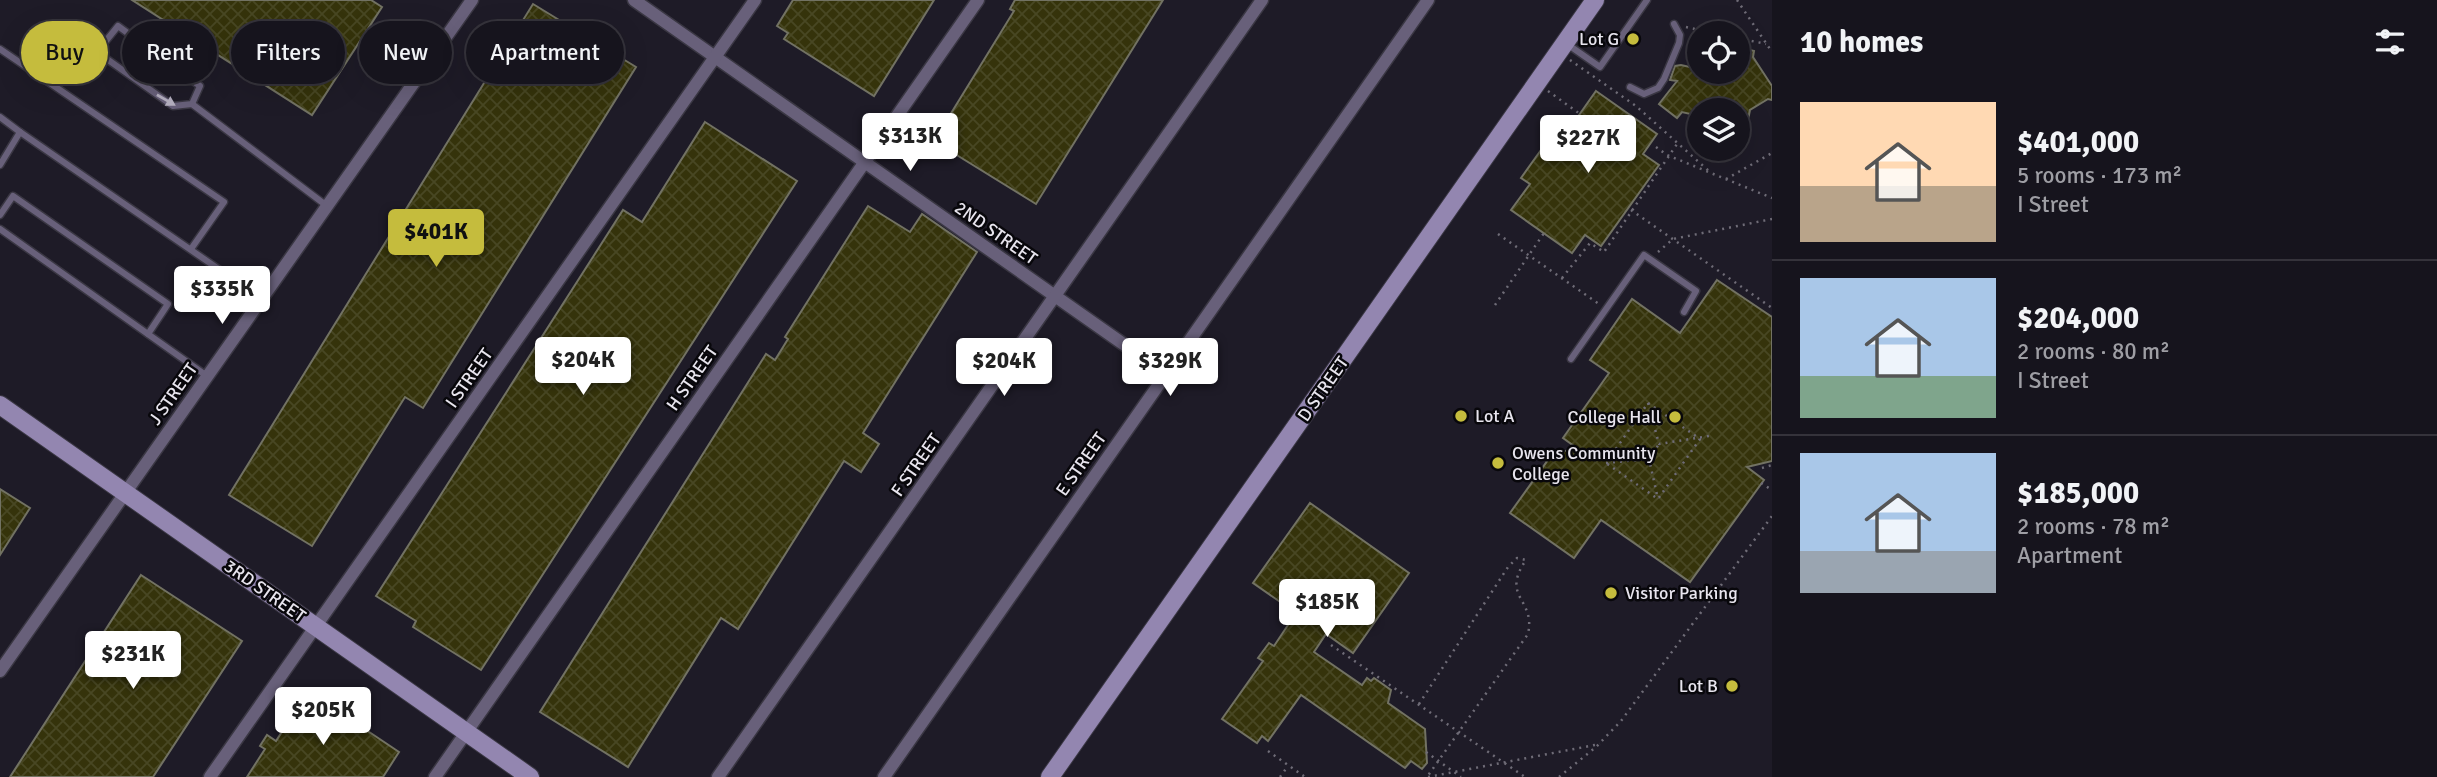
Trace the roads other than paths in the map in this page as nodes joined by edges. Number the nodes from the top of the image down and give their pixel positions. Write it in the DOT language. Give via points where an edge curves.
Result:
graph roads {
  1 [pos="472,0"];
  2 [pos="634,0"];
  3 [pos="755,0"];
  4 [pos="978,0"];
  5 [pos="1262,0"];
  6 [pos="1428,0"];
  7 [pos="1595,0"];
  8 [pos="1647,0"];
  9 [pos="1674,24"];
  10 [pos="1562,47"];
  11 [pos="0,49"];
  12 [pos="716,57"];
  13 [pos="1630,88"];
  14 [pos="192,104"];
  15 [pos="0,117"];
  16 [pos="20,132"];
  17 [pos="864,162"];
  18 [pos="0,165"];
  19 [pos="327,206"];
  20 [pos="0,215"];
  21 [pos="0,229"];
  22 [pos="191,249"];
  23 [pos="1056,296"];
  24 [pos="262,299"];
  25 [pos="1684,312"];
  26 [pos="148,334"];
  27 [pos="1572,359"];
  28 [pos="1166,374"];
  29 [pos="208,376"];
  30 [pos="0,405"];
  31 [pos="125,493"];
  32 [pos="316,627"];
  33 [pos="0,671"];
  34 [pos="466,732"];
  35 [pos="210,777"];
  36 [pos="435,777"];
  37 [pos="530,777"];
  38 [pos="718,777"];
  39 [pos="884,777"];
  40 [pos="1050,777"];
  1 -- 19 [label="street, J STREET"];
  2 -- 12 [label="street, 2ND STREET"];
  3 -- 12 [label="street, I STREET"];
  4 -- 17 [label="street, H STREET"];
  5 -- 23 [label="street, F STREET"];
  6 -- 28 [label="street, E STREET"];
  7 -- 10 [label="street, D STREET"];
  8 -- 10 [label="lane" via="1600,66"];
  9 -- 13 [label="lane" via="1679,43 1658,88 1643,94"];
  10 -- 40 [label="street, D STREET"];
  11 -- 22 [label="lane" via="223,202"];
  12 -- 17 [label="street, 2ND STREET"];
  12 -- 32 [label="street, I STREET"];
  14 -- 14 [label="lane, one-way" via="200,86 117,26 97,52 173,106"];
  14 -- 19 [label="lane"];
  15 -- 16 [label="lane"];
  16 -- 18 [label="lane"];
  16 -- 22 [label="lane"];
  17 -- 23 [label="street, 2ND STREET"];
  17 -- 34 [label="street, H STREET"];
  19 -- 24 [label="street, J STREET"];
  20 -- 26 [label="lane" via="13,196 168,304"];
  21 -- 26 [label="lane"];
  22 -- 24 [label="lane"];
  23 -- 28 [label="street, 2ND STREET"];
  23 -- 38 [label="street, F STREET"];
  24 -- 29 [label="street, J STREET"];
  25 -- 27 [label="lane" via="1696,291 1644,255"];
  26 -- 29 [label="lane"];
  28 -- 39 [label="street, E STREET"];
  29 -- 31 [label="street, J STREET"];
  30 -- 31 [label="street, 3RD STREET"];
  31 -- 32 [label="street, 3RD STREET"];
  31 -- 33 [label="street, J STREET"];
  32 -- 34 [label="street, 3RD STREET"];
  32 -- 35 [label="street, I STREET"];
  34 -- 36 [label="street, H STREET"];
  34 -- 37 [label="street, 3RD STREET"];
}
